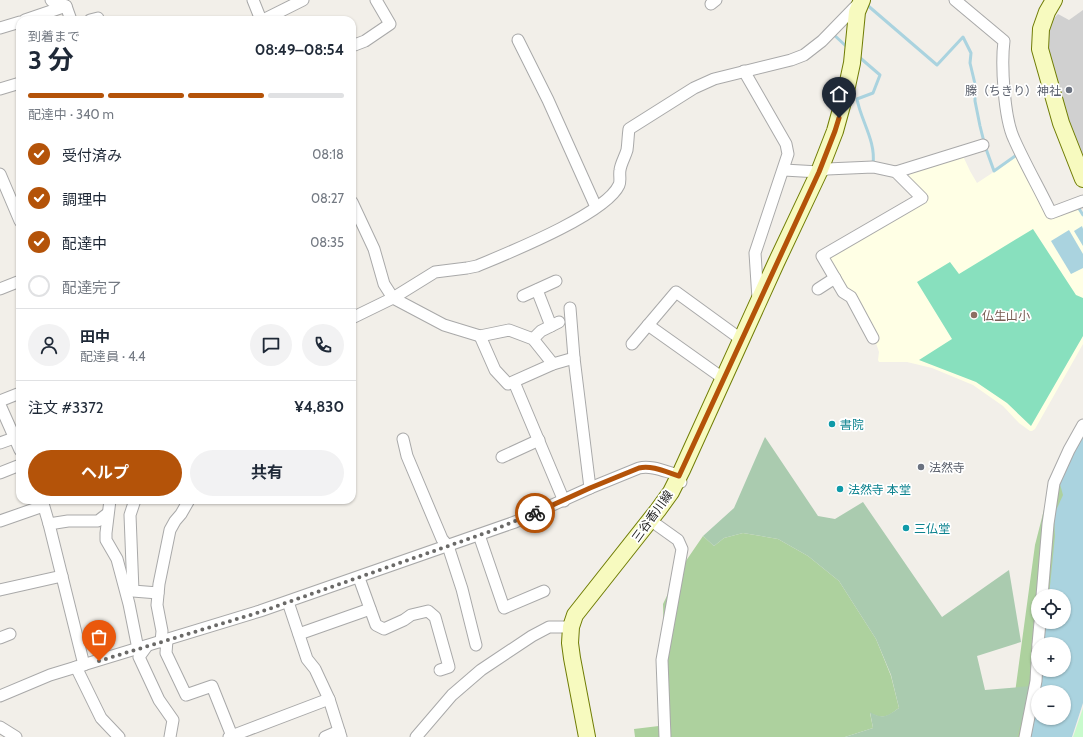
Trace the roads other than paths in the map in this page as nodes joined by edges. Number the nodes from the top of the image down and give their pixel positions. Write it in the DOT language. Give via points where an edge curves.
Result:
graph roads {
  1 [pos="51,0"];
  2 [pos="253,0"];
  3 [pos="304,0"];
  4 [pos="376,0"];
  5 [pos="955,0"];
  6 [pos="1054,0"];
  7 [pos="861,1"];
  8 [pos="66,6"];
  9 [pos="36,16"];
  10 [pos="70,16"];
  11 [pos="260,16"];
  12 [pos="270,16"];
  13 [pos="16,23"];
  14 [pos="0,28"];
  15 [pos="518,40"];
  16 [pos="356,44"];
  17 [pos="744,71"];
  18 [pos="16,83"];
  19 [pos="0,89"];
  20 [pos="983,145"];
  21 [pos="784,170"];
  22 [pos="819,172"];
  23 [pos="896,172"];
  24 [pos="0,174"];
  25 [pos="1083,179"];
  26 [pos="1083,201"];
  27 [pos="596,207"];
  28 [pos="356,211"];
  29 [pos="16,212"];
  30 [pos="835,278"];
  31 [pos="556,281"];
  32 [pos="16,283"];
  33 [pos="0,289"];
  34 [pos="818,289"];
  35 [pos="537,290"];
  36 [pos="523,296"];
  37 [pos="393,298"];
  38 [pos="758,304"];
  39 [pos="570,308"];
  40 [pos="356,316"];
  41 [pos="648,325"];
  42 [pos="480,336"];
  43 [pos="873,338"];
  44 [pos="533,339"];
  45 [pos="742,340"];
  46 [pos="632,344"];
  47 [pos="574,358"];
  48 [pos="553,364"];
  49 [pos="724,379"];
  50 [pos="514,382"];
  51 [pos="16,395"];
  52 [pos="0,401"];
  53 [pos="0,405"];
  54 [pos="1083,425"];
  55 [pos="14,438"];
  56 [pos="403,439"];
  57 [pos="539,440"];
  58 [pos="16,442"];
  59 [pos="0,443"];
  60 [pos="502,457"];
  61 [pos="16,467"];
  62 [pos="0,473"];
  63 [pos="680,479"];
  64 [pos="590,488"];
  65 [pos="564,501"];
  66 [pos="40,504"];
  67 [pos="42,504"];
  68 [pos="109,504"];
  69 [pos="134,504"];
  70 [pos="187,504"];
  71 [pos="107,514"];
  72 [pos="650,520"];
  73 [pos="0,521"];
  74 [pos="49,524"];
  75 [pos="479,535"];
  76 [pos="448,546"];
  77 [pos="62,576"];
  78 [pos="359,578"];
  79 [pos="1043,589"];
  80 [pos="0,590"];
  81 [pos="544,591"];
  82 [pos="158,593"];
  83 [pos="288,602"];
  84 [pos="370,609"];
  85 [pos="571,627"];
  86 [pos="10,634"];
  87 [pos="299,634"];
  88 [pos="0,638"];
  89 [pos="164,641"];
  90 [pos="476,645"];
  91 [pos="143,648"];
  92 [pos="80,666"];
  93 [pos="440,670"];
  94 [pos="1036,677"];
  95 [pos="0,696"];
  96 [pos="328,699"];
  97 [pos="0,727"];
  98 [pos="340,734"];
  99 [pos="231,736"];
  100 [pos="16,737"];
  101 [pos="118,737"];
  102 [pos="170,737"];
  103 [pos="325,737"];
  104 [pos="416,737"];
  105 [pos="587,737"];
  106 [pos="665,737"];
  107 [pos="1025,737"];
  1 -- 8 [label="street"];
  2 -- 11 [label="street"];
  3 -- 12 [label="street"];
  4 -- 16 [label="street" via="390,24"];
  5 -- 26 [label="street" via="1004,41 1003,67 1009,124 1051,213"];
  6 -- 25 [label="main road" via="1041,30 1040,49 1062,123"];
  7 -- 17 [label="street" via="822,41 804,55"];
  7 -- 22 [label="main road, 三谷香川線" via="857,12 852,63 846,91 835,131"];
  8 -- 9 [label="street"];
  8 -- 10 [label="street"];
  13 -- 14 [label="street"];
  15 -- 27 [label="street"];
  17 -- 21 [label="street" via="786,144 788,154"];
  17 -- 27 [label="street" via="694,88 629,129 619,184 607,200"];
  18 -- 19 [label="street"];
  20 -- 23 [label="street"];
  21 -- 22 [label="street"];
  21 -- 38 [label="street" via="755,254"];
  22 -- 23 [label="street" via="827,169 873,167"];
  22 -- 38 [label="main road, 三谷香川線"];
  23 -- 30 [label="street" via="922,198 822,256"];
  24 -- 29 [label="street"];
  27 -- 37 [label="street" via="550,234 477,266 435,272"];
  28 -- 37 [label="street" via="374,249 384,284"];
  30 -- 34 [label="street"];
  30 -- 43 [label="street" via="843,292 851,297"];
  31 -- 35 [label="street"];
  32 -- 33 [label="street"];
  35 -- 36 [label="street"];
  35 -- 44 [label="street" via="555,324 541,331"];
  37 -- 40 [label="street"];
  37 -- 42 [label="street" via="444,325"];
  38 -- 45 [label="main road, 三谷香川線"];
  39 -- 47 [label="street"];
  41 -- 45 [label="street" via="676,292"];
  41 -- 46 [label="street"];
  41 -- 49 [label="street"];
  42 -- 44 [label="street" via="509,330"];
  42 -- 50 [label="street" via="495,370 508,384"];
  44 -- 48 [label="street"];
  45 -- 49 [label="main road, 三谷香川線"];
  47 -- 48 [label="street"];
  47 -- 64 [label="street"];
  48 -- 50 [label="street"];
  49 -- 63 [label="main road, 三谷香川線"];
  50 -- 57 [label="street"];
  51 -- 52 [label="street"];
  53 -- 55 [label="street"];
  54 -- 79 [label="street" via="1054,483"];
  55 -- 58 [label="street"];
  55 -- 59 [label="street"];
  56 -- 76 [label="street" via="407,456 442,539"];
  57 -- 60 [label="street"];
  57 -- 65 [label="street"];
  61 -- 62 [label="street"];
  63 -- 64 [label="street" via="658,469 644,467"];
  63 -- 72 [label="main road, 三谷香川線"];
  64 -- 65 [label="street"];
  65 -- 75 [label="street"];
  66 -- 73 [label="street"];
  67 -- 74 [label="street"];
  68 -- 71 [label="street"];
  69 -- 82 [label="street" via="130,515 133,591"];
  70 -- 82 [label="street" via="170,530"];
  71 -- 74 [label="street" via="98,520"];
  71 -- 91 [label="street" via="106,540 118,563"];
  72 -- 85 [label="main road, 三谷香川線" via="575,615"];
  72 -- 106 [label="street" via="678,540 682,549 662,660"];
  74 -- 77 [label="street"];
  75 -- 76 [label="street"];
  75 -- 81 [label="street" via="504,608"];
  76 -- 78 [label="street"];
  76 -- 90 [label="street"];
  77 -- 80 [label="street"];
  77 -- 92 [label="street"];
  78 -- 83 [label="street"];
  78 -- 84 [label="street"];
  82 -- 89 [label="street" via="157,605"];
  83 -- 87 [label="street"];
  83 -- 89 [label="street"];
  84 -- 87 [label="street"];
  84 -- 93 [label="street" via="376,625 384,629 411,615 428,611 435,617 449,667"];
  85 -- 104 [label="street" via="549,627 481,670 452,694"];
  85 -- 105 [label="main road, 三谷香川線" via="572,658"];
  86 -- 88 [label="street"];
  87 -- 96 [label="street" via="307,659 315,669"];
  89 -- 91 [label="street"];
  89 -- 99 [label="street" via="166,653 186,695 212,686"];
  91 -- 92 [label="street"];
  91 -- 102 [label="street" via="139,657 158,700 173,720"];
  92 -- 95 [label="street" via="50,675"];
  92 -- 101 [label="street" via="101,718"];
  94 -- 107 [label="street"];
  96 -- 98 [label="street"];
  96 -- 99 [label="street"];
  97 -- 100 [label="street"];
  98 -- 103 [label="street"];
}
